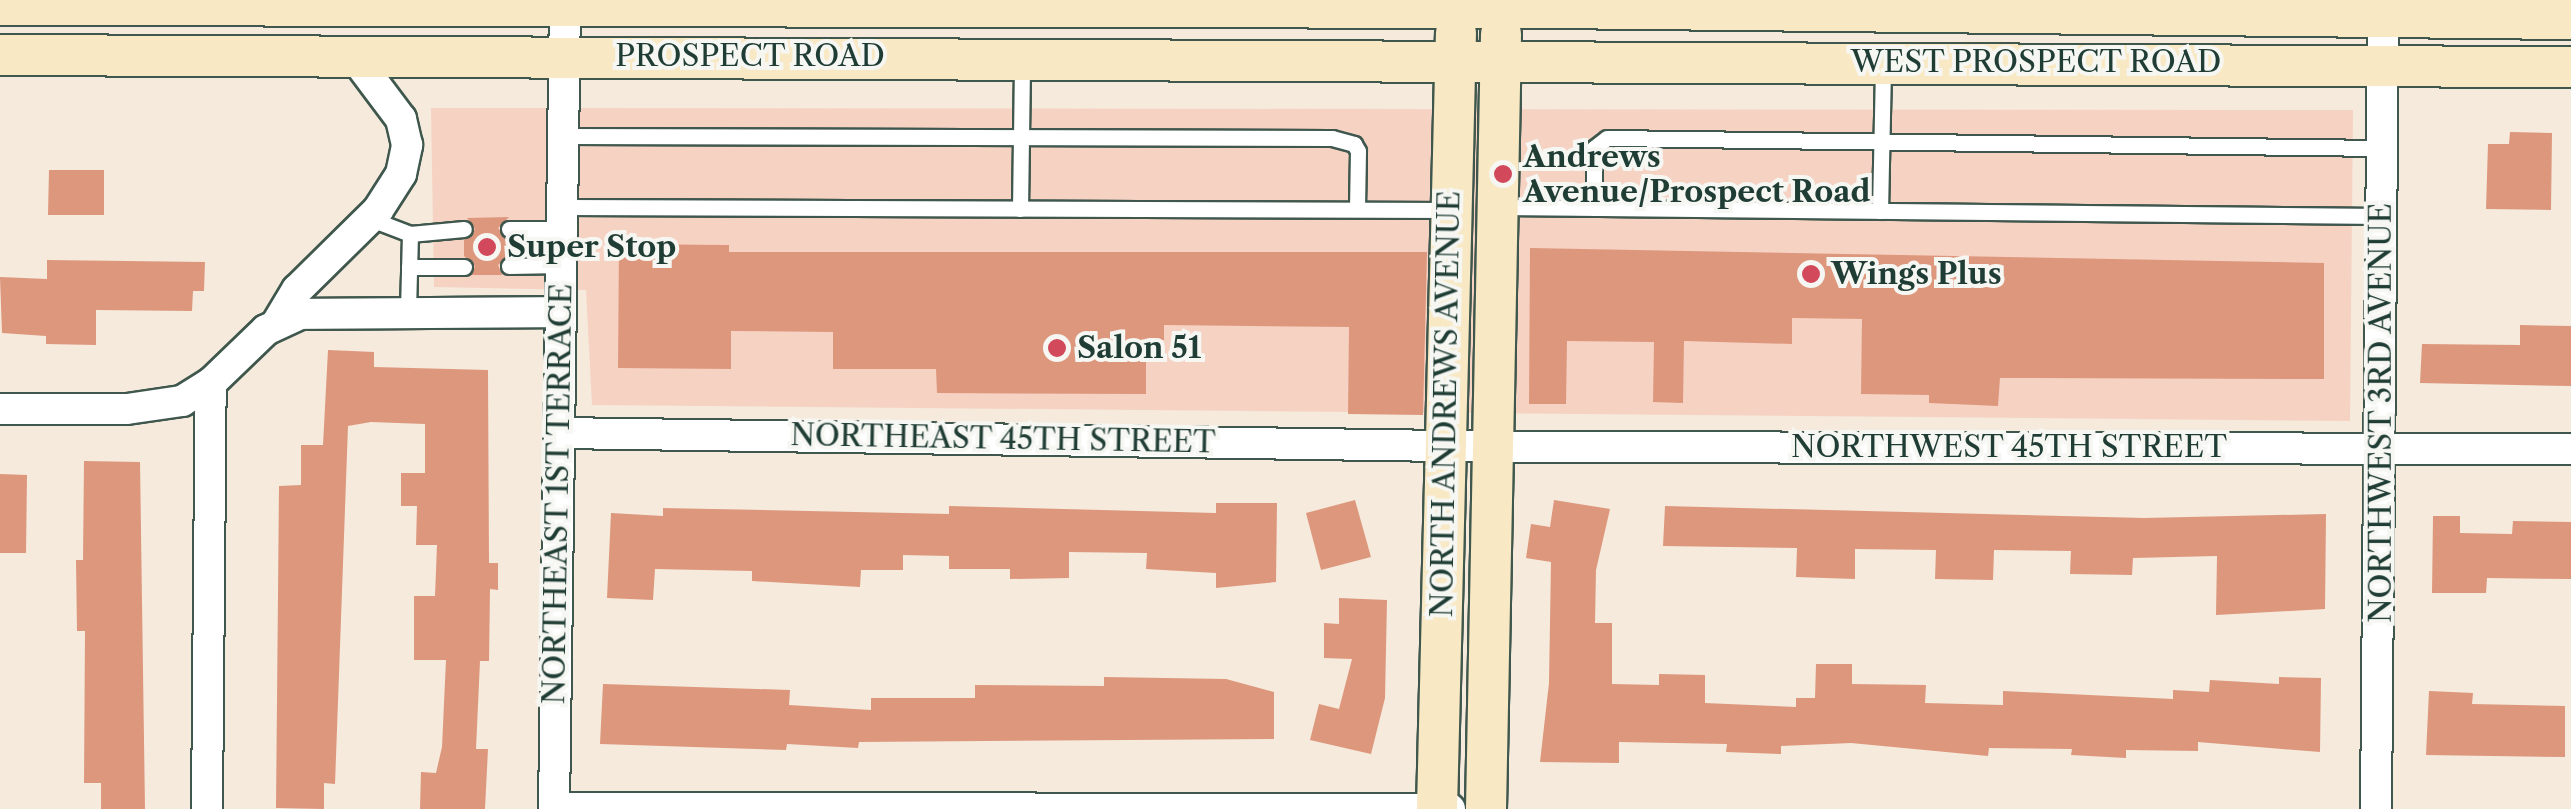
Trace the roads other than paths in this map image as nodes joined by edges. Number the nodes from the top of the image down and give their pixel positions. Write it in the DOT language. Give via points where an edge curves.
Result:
graph roads {
  1 [pos="208,3"];
  2 [pos="416,3"];
  3 [pos="564,3"];
  4 [pos="6,4"];
  5 [pos="830,4"];
  6 [pos="887,4"];
  7 [pos="1272,4"];
  8 [pos="1457,4"];
  9 [pos="1502,4"];
  10 [pos="1591,4"];
  11 [pos="1652,5"];
  12 [pos="1753,5"];
  13 [pos="2036,6"];
  14 [pos="2332,8"];
  15 [pos="2531,9"];
  16 [pos="2384,17"];
  17 [pos="2571,19"];
  18 [pos="0,54"];
  19 [pos="353,56"];
  20 [pos="564,56"];
  21 [pos="1022,57"];
  22 [pos="1455,58"];
  23 [pos="1500,58"];
  24 [pos="1883,60"];
  25 [pos="2383,64"];
  26 [pos="2571,67"];
  27 [pos="564,136"];
  28 [pos="1021,138"];
  29 [pos="1880,146"];
  30 [pos="2383,148"];
  31 [pos="1497,207"];
  32 [pos="1594,208"];
  33 [pos="1020,209"];
  34 [pos="1356,210"];
  35 [pos="1450,210"];
  36 [pos="1880,211"];
  37 [pos="2382,216"];
  38 [pos="562,218"];
  39 [pos="370,219"];
  40 [pos="464,229"];
  41 [pos="509,229"];
  42 [pos="410,234"];
  43 [pos="509,266"];
  44 [pos="561,266"];
  45 [pos="409,267"];
  46 [pos="464,267"];
  47 [pos="560,312"];
  48 [pos="408,313"];
  49 [pos="277,323"];
  50 [pos="211,383"];
  51 [pos="0,409"];
  52 [pos="559,432"];
  53 [pos="1446,446"];
  54 [pos="1490,446"];
  55 [pos="2383,447"];
  56 [pos="2571,449"];
  57 [pos="554,808"];
  58 [pos="207,809"];
  59 [pos="1437,809"];
  60 [pos="1450,809"];
  61 [pos="1486,809"];
  62 [pos="2376,809"];
  1 -- 2 [label="main road, PROSPECT ROAD"];
  1 -- 4 [label="main road, PROSPECT ROAD"];
  2 -- 3 [label="main road, PROSPECT ROAD"];
  3 -- 5 [label="main road, PROSPECT ROAD"];
  3 -- 20 [label="street, NORTHEAST 1ST TERRACE"];
  5 -- 6 [label="main road, PROSPECT ROAD"];
  6 -- 7 [label="main road, PROSPECT ROAD"];
  7 -- 8 [label="main road, PROSPECT ROAD"];
  8 -- 9 [label="main road, WEST PROSPECT ROAD"];
  8 -- 22 [label="main road, NORTH ANDREWS AVENUE"];
  9 -- 10 [label="main road, WEST PROSPECT ROAD"];
  9 -- 23 [label="main road, NORTH ANDREWS AVENUE"];
  10 -- 11 [label="main road, WEST PROSPECT ROAD"];
  11 -- 12 [label="main road, WEST PROSPECT ROAD"];
  12 -- 13 [label="main road, WEST PROSPECT ROAD"];
  13 -- 14 [label="main road, WEST PROSPECT ROAD"];
  14 -- 16 [label="main road, WEST PROSPECT ROAD"];
  15 -- 16 [label="main road, WEST PROSPECT ROAD"];
  15 -- 17 [label="main road, WEST PROSPECT ROAD"];
  16 -- 25 [label="street, NORTHWEST 3RD AVENUE"];
  18 -- 19 [label="main road, PROSPECT ROAD"];
  19 -- 20 [label="main road, PROSPECT ROAD"];
  19 -- 39 [label="street" via="395,108 406,145 395,187"];
  20 -- 21 [label="main road, PROSPECT ROAD"];
  20 -- 27 [label="street, NORTHEAST 1ST TERRACE"];
  21 -- 22 [label="main road, PROSPECT ROAD"];
  21 -- 28 [label="lane"];
  22 -- 23 [label="main road, PROSPECT ROAD"];
  22 -- 35 [label="main road, NORTH ANDREWS AVENUE"];
  23 -- 24 [label="main road, WEST PROSPECT ROAD"];
  23 -- 31 [label="main road, NORTH ANDREWS AVENUE"];
  24 -- 25 [label="main road, WEST PROSPECT ROAD"];
  24 -- 29 [label="lane"];
  25 -- 26 [label="main road, WEST PROSPECT ROAD"];
  25 -- 30 [label="street, NORTHWEST 3RD AVENUE"];
  27 -- 28 [label="lane"];
  27 -- 38 [label="street, NORTHEAST 1ST TERRACE"];
  28 -- 33 [label="lane"];
  28 -- 34 [label="lane" via="1332,138 1358,151"];
  29 -- 30 [label="lane"];
  29 -- 32 [label="lane" via="1607,138 1594,148"];
  29 -- 36 [label="lane"];
  30 -- 37 [label="street, NORTHWEST 3RD AVENUE"];
  31 -- 32 [label="lane"];
  31 -- 54 [label="main road, NORTH ANDREWS AVENUE"];
  32 -- 36 [label="lane"];
  33 -- 34 [label="lane"];
  33 -- 38 [label="lane"];
  34 -- 35 [label="lane"];
  35 -- 53 [label="main road, NORTH ANDREWS AVENUE"];
  36 -- 37 [label="lane"];
  37 -- 55 [label="street, NORTHWEST 3RD AVENUE"];
  38 -- 41 [label="lane"];
  38 -- 44 [label="street, NORTHEAST 1ST TERRACE"];
  39 -- 42 [label="lane"];
  39 -- 49 [label="street" via="297,290"];
  40 -- 42 [label="lane"];
  42 -- 45 [label="lane"];
  43 -- 44 [label="lane"];
  44 -- 47 [label="street, NORTHEAST 1ST TERRACE"];
  45 -- 46 [label="lane"];
  45 -- 48 [label="lane"];
  47 -- 48 [label="street"];
  47 -- 52 [label="street, NORTHEAST 1ST TERRACE"];
  48 -- 49 [label="street" via="315,312"];
  49 -- 50 [label="street"];
  50 -- 51 [label="street" via="166,405"];
  50 -- 58 [label="street"];
  52 -- 53 [label="street, NORTHEAST 45TH STREET"];
  52 -- 57 [label="street, NORTHEAST 1ST TERRACE"];
  53 -- 54 [label="street, NORTHWEST 45TH STREET"];
  53 -- 59 [label="main road, NORTH ANDREWS AVENUE"];
  54 -- 55 [label="street, NORTHWEST 45TH STREET"];
  54 -- 61 [label="main road, NORTH ANDREWS AVENUE"];
  55 -- 56 [label="street, NORTHWEST 45TH STREET"];
  55 -- 62 [label="street, NORTHWEST 3RD AVENUE"];
  57 -- 59 [label="street"];
  59 -- 60 [label="street"];
}
